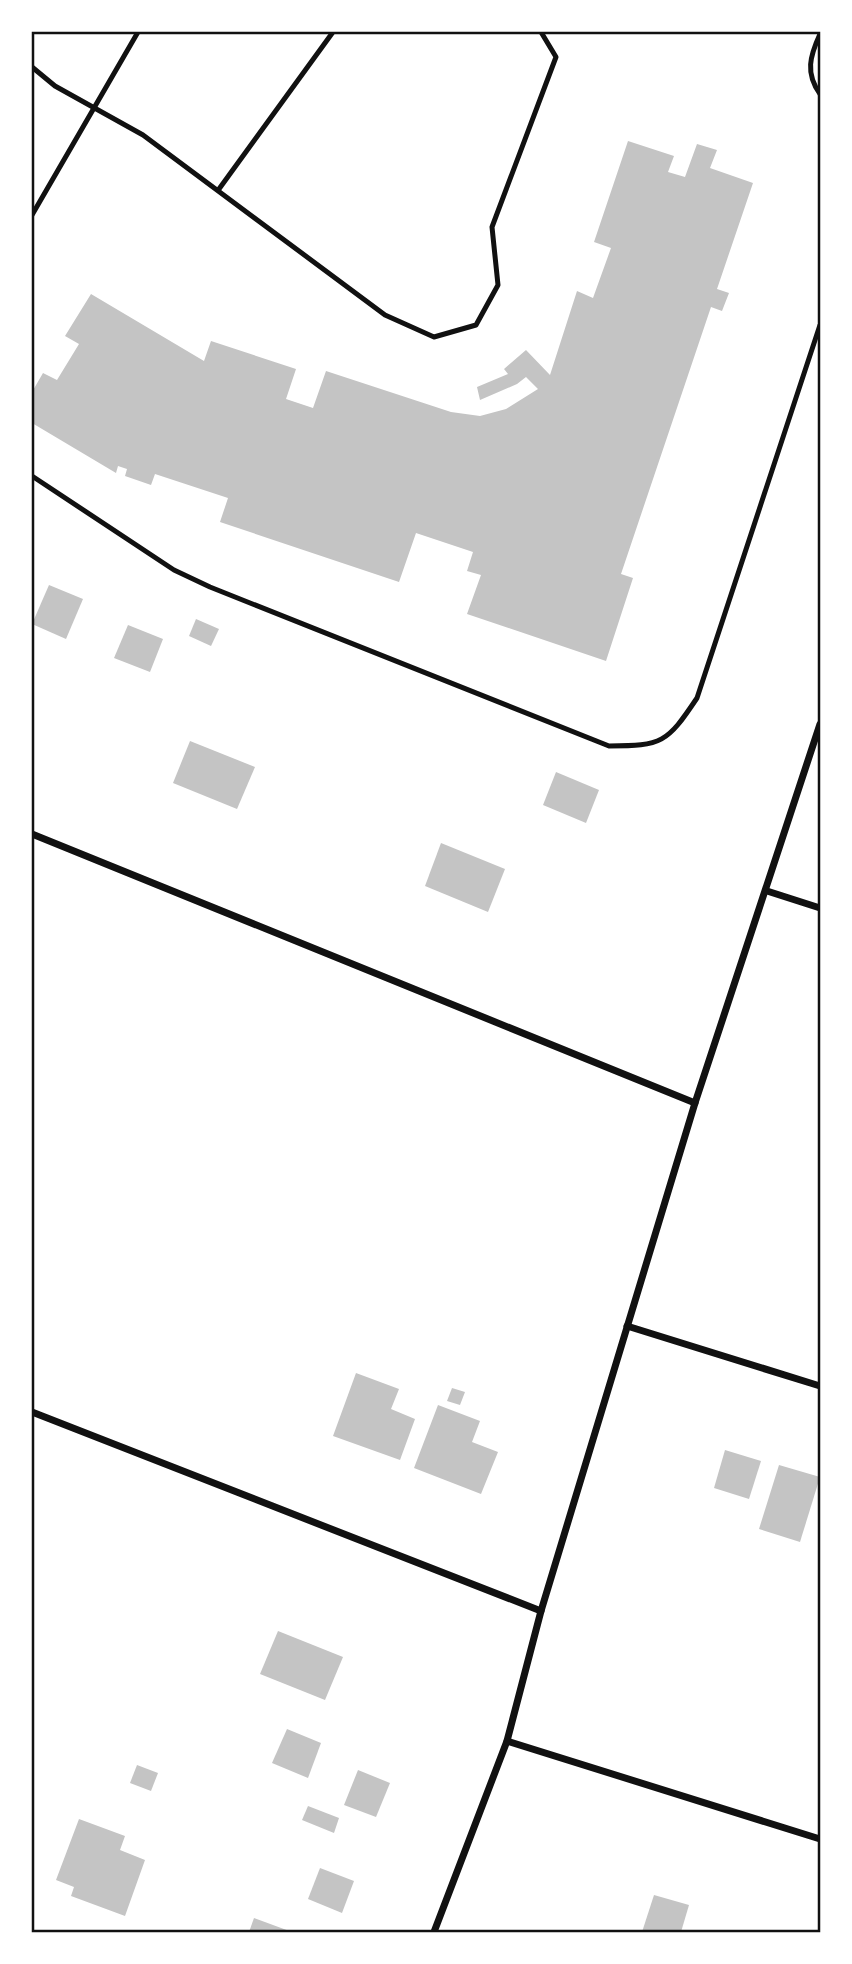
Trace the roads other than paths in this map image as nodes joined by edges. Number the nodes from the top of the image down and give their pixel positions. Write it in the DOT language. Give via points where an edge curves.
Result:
graph roads {
  1 [pos="138,32"];
  2 [pos="333,32"];
  3 [pos="541,32"];
  4 [pos="821,34"];
  5 [pos="32,67"];
  6 [pos="821,94"];
  7 [pos="94,108"];
  8 [pos="219,189"];
  9 [pos="32,215"];
  10 [pos="821,325"];
  11 [pos="32,475"];
  12 [pos="821,724"];
  13 [pos="32,834"];
  14 [pos="767,891"];
  15 [pos="821,908"];
  16 [pos="695,1103"];
  17 [pos="627,1326"];
  18 [pos="821,1386"];
  19 [pos="32,1412"];
  20 [pos="541,1611"];
  21 [pos="507,1741"];
  22 [pos="821,1839"];
  23 [pos="433,1933"];
  1 -- 7 [label="lane"];
  2 -- 8 [label="lane"];
  3 -- 8 [label="lane" via="556,57 492,227 498,285 476,325 434,337 385,315"];
  4 -- 6 [label="lane" via="809,58 813,83"];
  5 -- 7 [label="lane"];
  7 -- 8 [label="lane" via="143,135"];
  7 -- 9 [label="lane"];
  10 -- 11 [label="lane" via="697,698 677,729 649,746 609,746 210,587 174,570"];
  12 -- 14 [label="street"];
  13 -- 16 [label="street"];
  14 -- 15 [label="street"];
  14 -- 16 [label="street"];
  16 -- 17 [label="street"];
  17 -- 18 [label="street"];
  17 -- 20 [label="street"];
  19 -- 20 [label="street"];
  20 -- 21 [label="street"];
  21 -- 22 [label="street"];
  21 -- 23 [label="street"];
}
